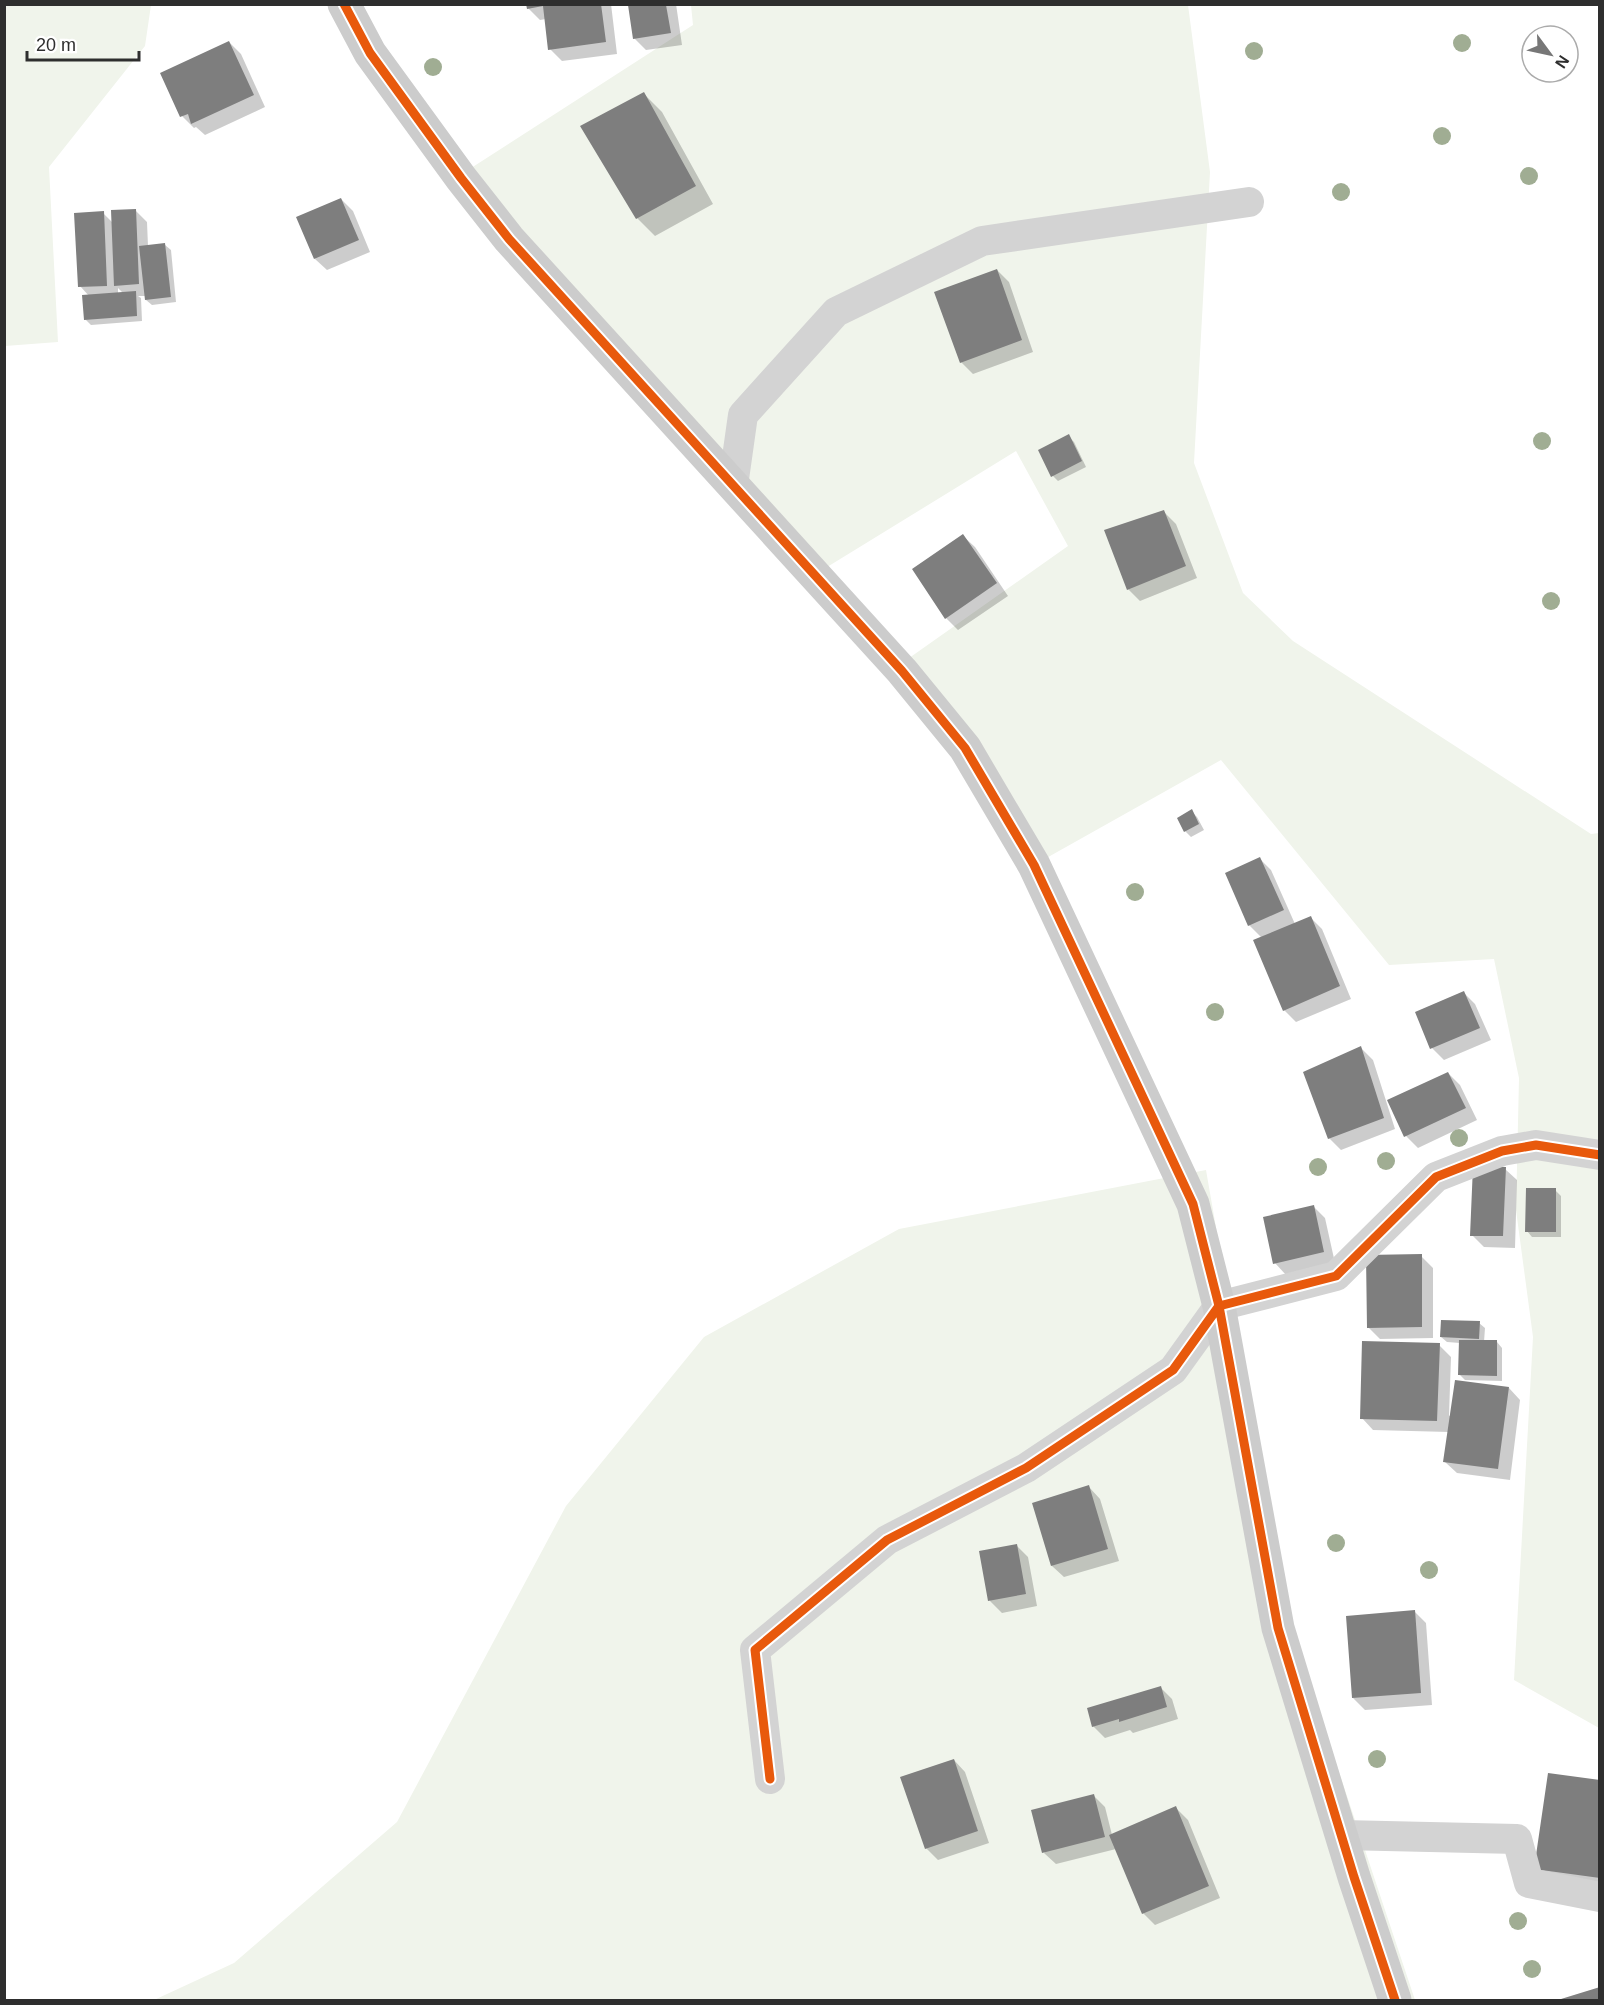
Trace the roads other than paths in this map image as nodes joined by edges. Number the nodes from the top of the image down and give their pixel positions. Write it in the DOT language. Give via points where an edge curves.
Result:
graph roads {
  1 [pos="344,4"];
  2 [pos="1249,202"];
  3 [pos="733,486"];
  4 [pos="1599,1155"];
  5 [pos="1219,1306"];
  6 [pos="770,1779"];
  7 [pos="1341,1835"];
  8 [pos="1599,1897"];
  9 [pos="1395,2001"];
  1 -- 3 [label="street" via="370,53 509,239"];
  2 -- 3 [label="street" via="982,241 836,312 743,415"];
  3 -- 5 [label="street" via="902,671 965,748 1013,828 1034,864 1193,1204"];
  4 -- 5 [label="street" via="1536,1145 1491,1155 1436,1177 1336,1276"];
  5 -- 6 [label="street" via="1173,1370 1026,1468 887,1540 755,1650"];
  5 -- 7 [label="street" via="1278,1628"];
  7 -- 8 [label="street" via="1517,1839 1529,1883"];
  7 -- 9 [label="street"];
}
